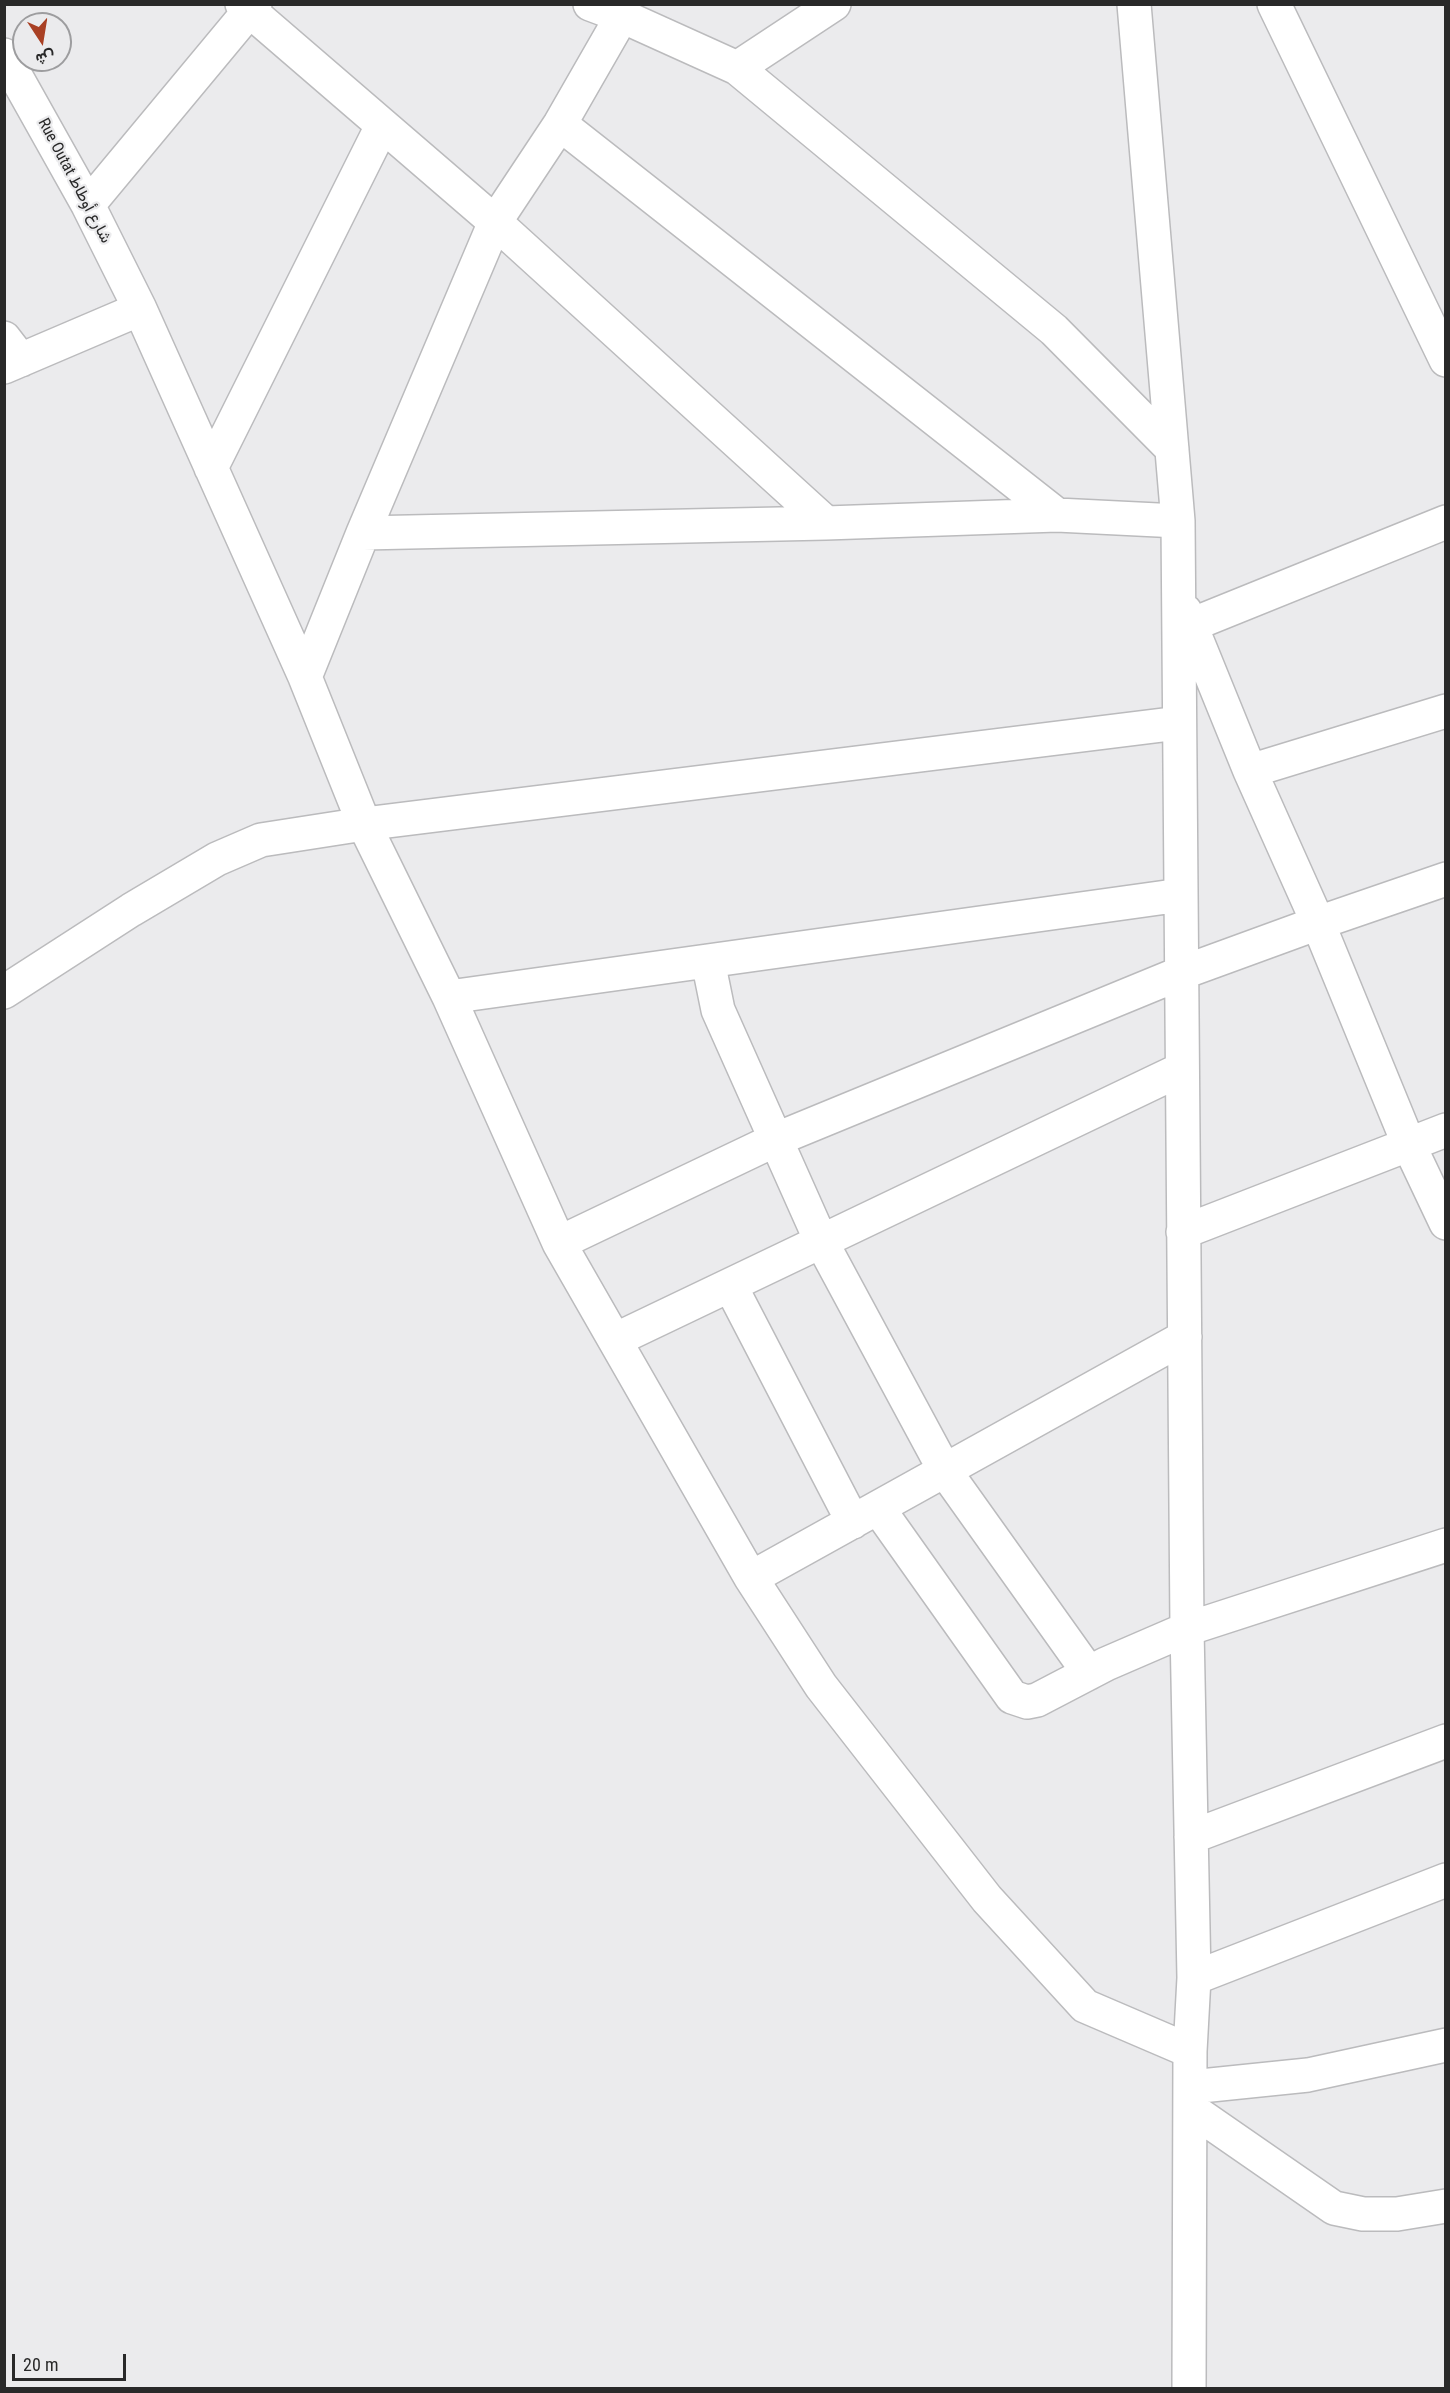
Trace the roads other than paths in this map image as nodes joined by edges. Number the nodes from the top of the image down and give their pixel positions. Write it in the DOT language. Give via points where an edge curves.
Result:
graph roads {
  1 [pos="590,4"];
  2 [pos="834,4"];
  3 [pos="1134,4"];
  4 [pos="1274,4"];
  5 [pos="249,7"];
  6 [pos="622,16"];
  7 [pos="4,55"];
  8 [pos="737,69"];
  9 [pos="560,124"];
  10 [pos="382,126"];
  11 [pos="88,205"];
  12 [pos="495,222"];
  13 [pos="140,309"];
  14 [pos="10,355"];
  15 [pos="1446,360"];
  16 [pos="1172,449"];
  17 [pos="212,468"];
  18 [pos="1057,515"];
  19 [pos="1178,520"];
  20 [pos="1446,522"];
  21 [pos="826,524"];
  22 [pos="363,533"];
  23 [pos="1178,595"];
  24 [pos="1191,625"];
  25 [pos="305,677"];
  26 [pos="1446,711"];
  27 [pos="1179,723"];
  28 [pos="1250,771"];
  29 [pos="364,824"];
  30 [pos="1446,879"];
  31 [pos="1181,895"];
  32 [pos="1318,923"];
  33 [pos="708,961"];
  34 [pos="1181,973"];
  35 [pos="4,992"];
  36 [pos="449,997"];
  37 [pos="1182,1069"];
  38 [pos="1446,1130"];
  39 [pos="777,1138"];
  40 [pos="1409,1145"];
  41 [pos="1446,1222"];
  42 [pos="1184,1232"];
  43 [pos="821,1241"];
  44 [pos="559,1243"];
  45 [pos="730,1285"];
  46 [pos="1185,1337"];
  47 [pos="615,1340"];
  48 [pos="945,1471"];
  49 [pos="865,1515"];
  50 [pos="1446,1545"];
  51 [pos="751,1578"];
  52 [pos="1187,1629"];
  53 [pos="1089,1673"];
  54 [pos="1446,1742"];
  55 [pos="1191,1837"];
  56 [pos="1446,1880"];
  57 [pos="1194,1978"];
  58 [pos="1446,2045"];
  59 [pos="1190,2051"];
  60 [pos="1191,2098"];
  61 [pos="1446,2206"];
  62 [pos="1189,2388"];
  1 -- 6 [label="street"];
  2 -- 8 [label="street"];
  3 -- 16 [label="street"];
  4 -- 15 [label="street"];
  5 -- 10 [label="street"];
  5 -- 11 [label="street"];
  6 -- 8 [label="street"];
  6 -- 9 [label="street"];
  7 -- 11 [label="street, Rue Outat شارع أوطاط"];
  8 -- 16 [label="street" via="1054,330"];
  9 -- 12 [label="street"];
  9 -- 18 [label="street"];
  10 -- 12 [label="street"];
  10 -- 17 [label="street"];
  11 -- 13 [label="street, Rue Outat شارع أوطاط"];
  12 -- 21 [label="street"];
  12 -- 22 [label="street"];
  13 -- 14 [label="street"];
  13 -- 17 [label="street, Rue Outat شارع أوطاط"];
  16 -- 19 [label="street"];
  17 -- 25 [label="street, Rue Outat شارع أوطاط"];
  18 -- 19 [label="street"];
  18 -- 21 [label="street"];
  19 -- 23 [label="street"];
  20 -- 24 [label="street"];
  21 -- 22 [label="street"];
  22 -- 25 [label="street"];
  23 -- 24 [label="street"];
  23 -- 27 [label="street"];
  24 -- 28 [label="street"];
  25 -- 29 [label="street, Rue Outat شارع أوطاط"];
  26 -- 28 [label="street"];
  27 -- 29 [label="street"];
  27 -- 31 [label="street"];
  28 -- 32 [label="street"];
  29 -- 35 [label="street" via="261,840 217,859"];
  29 -- 36 [label="street, Rue Outat شارع أوطاط"];
  30 -- 32 [label="street"];
  31 -- 33 [label="street"];
  31 -- 34 [label="street"];
  32 -- 34 [label="street"];
  32 -- 40 [label="street"];
  33 -- 36 [label="street"];
  33 -- 39 [label="street" via="718,1010"];
  34 -- 37 [label="street"];
  34 -- 39 [label="street"];
  36 -- 44 [label="street, Rue Outat شارع أوطاط"];
  37 -- 42 [label="street"];
  37 -- 43 [label="street"];
  38 -- 40 [label="street"];
  39 -- 43 [label="street"];
  39 -- 44 [label="street"];
  40 -- 41 [label="street"];
  40 -- 42 [label="street"];
  42 -- 46 [label="street"];
  43 -- 45 [label="street"];
  43 -- 48 [label="street"];
  44 -- 47 [label="street, Rue Outat شارع أوطاط"];
  45 -- 47 [label="street"];
  45 -- 49 [label="street"];
  46 -- 48 [label="street"];
  46 -- 52 [label="street"];
  47 -- 51 [label="street, Rue Outat شارع أوطاط"];
  48 -- 49 [label="street"];
  48 -- 53 [label="street"];
  49 -- 51 [label="street"];
  49 -- 53 [label="street" via="1012,1697 1027,1702 1037,1700"];
  50 -- 52 [label="street"];
  51 -- 59 [label="street, Rue Outat شارع أوطاط" via="828,1695 987,1899 1085,2006"];
  52 -- 53 [label="street"];
  52 -- 55 [label="street"];
  54 -- 55 [label="street"];
  55 -- 57 [label="street"];
  56 -- 57 [label="street"];
  57 -- 59 [label="street"];
  58 -- 60 [label="street"];
  59 -- 60 [label="street"];
  60 -- 61 [label="street" via="1334,2208 1363,2214 1397,2214"];
  60 -- 62 [label="street"];
}
